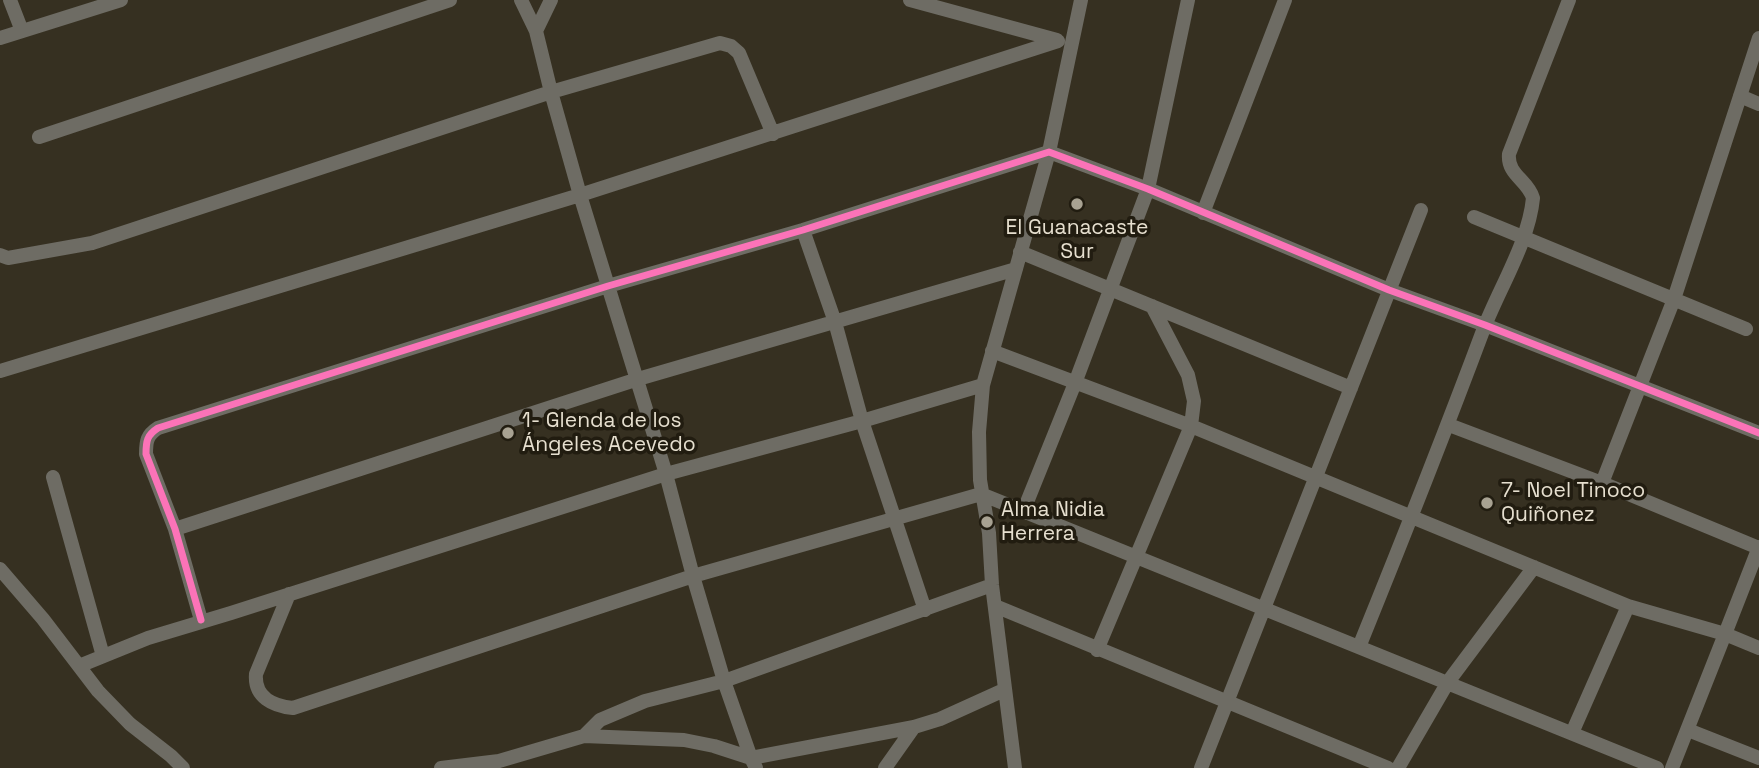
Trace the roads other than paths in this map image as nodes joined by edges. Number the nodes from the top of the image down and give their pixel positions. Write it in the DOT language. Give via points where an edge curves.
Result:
graph roads {
  1 [pos="10,0"];
  2 [pos="121,0"];
  3 [pos="450,0"];
  4 [pos="521,0"];
  5 [pos="551,0"];
  6 [pos="910,0"];
  7 [pos="1081,0"];
  8 [pos="1188,0"];
  9 [pos="1284,0"];
  10 [pos="1569,0"];
  11 [pos="537,31"];
  12 [pos="22,32"];
  13 [pos="0,38"];
  14 [pos="1759,38"];
  15 [pos="1065,43"];
  16 [pos="551,92"];
  17 [pos="1740,96"];
  18 [pos="1759,104"];
  19 [pos="774,134"];
  20 [pos="38,137"];
  21 [pos="1049,152"];
  22 [pos="1148,189"];
  23 [pos="580,195"];
  24 [pos="1421,210"];
  25 [pos="1203,213"];
  26 [pos="1474,217"];
  27 [pos="803,230"];
  28 [pos="1523,237"];
  29 [pos="1020,252"];
  30 [pos="0,255"];
  31 [pos="1016,270"];
  32 [pos="608,286"];
  33 [pos="1110,287"];
  34 [pos="1389,290"];
  35 [pos="1675,299"];
  36 [pos="1152,306"];
  37 [pos="835,322"];
  38 [pos="1485,325"];
  39 [pos="1746,329"];
  40 [pos="992,351"];
  41 [pos="0,371"];
  42 [pos="638,379"];
  43 [pos="1075,383"];
  44 [pos="983,385"];
  45 [pos="1639,387"];
  46 [pos="1351,388"];
  47 [pos="862,421"];
  48 [pos="1449,425"];
  49 [pos="1191,426"];
  50 [pos="1759,433"];
  51 [pos="666,474"];
  52 [pos="53,477"];
  53 [pos="1315,479"];
  54 [pos="1602,483"];
  55 [pos="981,494"];
  56 [pos="1023,512"];
  57 [pos="1411,517"];
  58 [pos="893,518"];
  59 [pos="175,529"];
  60 [pos="1759,547"];
  61 [pos="1136,558"];
  62 [pos="1534,567"];
  63 [pos="0,569"];
  64 [pos="693,576"];
  65 [pos="992,585"];
  66 [pos="289,594"];
  67 [pos="261,603"];
  68 [pos="995,606"];
  69 [pos="1628,606"];
  70 [pos="1262,609"];
  71 [pos="925,610"];
  72 [pos="201,620"];
  73 [pos="276,626"];
  74 [pos="1725,634"];
  75 [pos="1359,647"];
  76 [pos="1759,648"];
  77 [pos="1097,650"];
  78 [pos="103,656"];
  79 [pos="79,666"];
  80 [pos="724,681"];
  81 [pos="1448,682"];
  82 [pos="1004,690"];
  83 [pos="1227,701"];
  84 [pos="914,727"];
  85 [pos="1688,730"];
  86 [pos="1572,733"];
  87 [pos="584,736"];
  88 [pos="1759,758"];
  89 [pos="753,763"];
  90 [pos="183,768"];
  91 [pos="441,768"];
  92 [pos="885,768"];
  93 [pos="1015,768"];
  94 [pos="1200,768"];
  95 [pos="1388,768"];
  96 [pos="1398,768"];
  97 [pos="1657,768"];
  98 [pos="1672,768"];
  1 -- 12 [label="street"];
  2 -- 12 [label="street"];
  3 -- 20 [label="street"];
  4 -- 11 [label="street"];
  5 -- 11 [label="street"];
  6 -- 15 [label="street"];
  7 -- 15 [label="street"];
  8 -- 22 [label="street"];
  9 -- 25 [label="street"];
  10 -- 28 [label="street" via="1509,154 1510,169 1533,198"];
  11 -- 16 [label="street"];
  12 -- 13 [label="street"];
  14 -- 17 [label="street"];
  15 -- 19 [label="street"];
  15 -- 21 [label="street"];
  16 -- 19 [label="street" via="720,43 739,53"];
  16 -- 23 [label="street"];
  16 -- 30 [label="street" via="92,243 8,258"];
  17 -- 18 [label="street"];
  17 -- 35 [label="street"];
  19 -- 23 [label="street"];
  21 -- 22 [label="street"];
  21 -- 27 [label="street"];
  21 -- 29 [label="street"];
  22 -- 25 [label="street"];
  22 -- 33 [label="street"];
  23 -- 32 [label="street"];
  23 -- 41 [label="street"];
  24 -- 34 [label="street"];
  25 -- 34 [label="street"];
  26 -- 28 [label="street"];
  27 -- 32 [label="street"];
  27 -- 37 [label="street"];
  28 -- 35 [label="street"];
  28 -- 38 [label="street"];
  29 -- 31 [label="street"];
  29 -- 33 [label="street"];
  31 -- 37 [label="street"];
  31 -- 40 [label="street"];
  32 -- 42 [label="street"];
  32 -- 59 [label="street" via="158,428 149,434 146,454"];
  33 -- 36 [label="street"];
  33 -- 43 [label="street"];
  34 -- 38 [label="street"];
  34 -- 46 [label="street"];
  35 -- 39 [label="street"];
  35 -- 45 [label="street"];
  36 -- 46 [label="street"];
  36 -- 49 [label="street" via="1188,375 1194,401"];
  37 -- 42 [label="street"];
  37 -- 47 [label="street"];
  38 -- 45 [label="street"];
  38 -- 48 [label="street"];
  40 -- 43 [label="street"];
  40 -- 44 [label="street"];
  42 -- 51 [label="street"];
  42 -- 59 [label="street"];
  43 -- 49 [label="street"];
  43 -- 56 [label="street"];
  44 -- 47 [label="street"];
  44 -- 55 [label="street"];
  45 -- 50 [label="street"];
  45 -- 54 [label="street"];
  46 -- 53 [label="street"];
  47 -- 51 [label="street"];
  47 -- 58 [label="street"];
  48 -- 54 [label="street"];
  48 -- 57 [label="street"];
  49 -- 53 [label="street"];
  49 -- 61 [label="street"];
  51 -- 64 [label="street"];
  51 -- 66 [label="street"];
  52 -- 78 [label="street"];
  53 -- 57 [label="street"];
  53 -- 70 [label="street"];
  54 -- 60 [label="street"];
  55 -- 56 [label="street"];
  55 -- 58 [label="street"];
  55 -- 65 [label="street"];
  56 -- 61 [label="street"];
  57 -- 62 [label="street"];
  57 -- 75 [label="street"];
  58 -- 64 [label="street"];
  58 -- 71 [label="street"];
  59 -- 72 [label="street"];
  60 -- 74 [label="street"];
  61 -- 70 [label="street"];
  61 -- 77 [label="street"];
  62 -- 69 [label="street"];
  62 -- 81 [label="street"];
  63 -- 79 [label="street"];
  64 -- 73 [label="street" via="293,708 276,706 264,698 256,683"];
  64 -- 80 [label="street"];
  65 -- 68 [label="street"];
  65 -- 71 [label="street"];
  66 -- 67 [label="street"];
  66 -- 73 [label="street"];
  67 -- 72 [label="street"];
  67 -- 73 [label="street"];
  68 -- 77 [label="street"];
  68 -- 82 [label="street"];
  69 -- 74 [label="street"];
  69 -- 86 [label="street"];
  70 -- 75 [label="street"];
  70 -- 83 [label="street"];
  71 -- 80 [label="street"];
  72 -- 78 [label="street"];
  74 -- 76 [label="street"];
  74 -- 85 [label="street"];
  75 -- 81 [label="street"];
  77 -- 83 [label="street"];
  78 -- 79 [label="street"];
  79 -- 90 [label="street" via="130,724"];
  80 -- 87 [label="street" via="645,701 600,720"];
  80 -- 89 [label="street"];
  81 -- 86 [label="street"];
  81 -- 96 [label="street"];
  82 -- 84 [label="street"];
  82 -- 93 [label="street"];
  83 -- 94 [label="street"];
  83 -- 95 [label="street"];
  84 -- 89 [label="street"];
  84 -- 92 [label="street"];
  85 -- 88 [label="street"];
  85 -- 98 [label="street"];
  86 -- 97 [label="street"];
  87 -- 89 [label="street" via="684,740 714,746"];
  87 -- 91 [label="street" via="499,761"];
}
